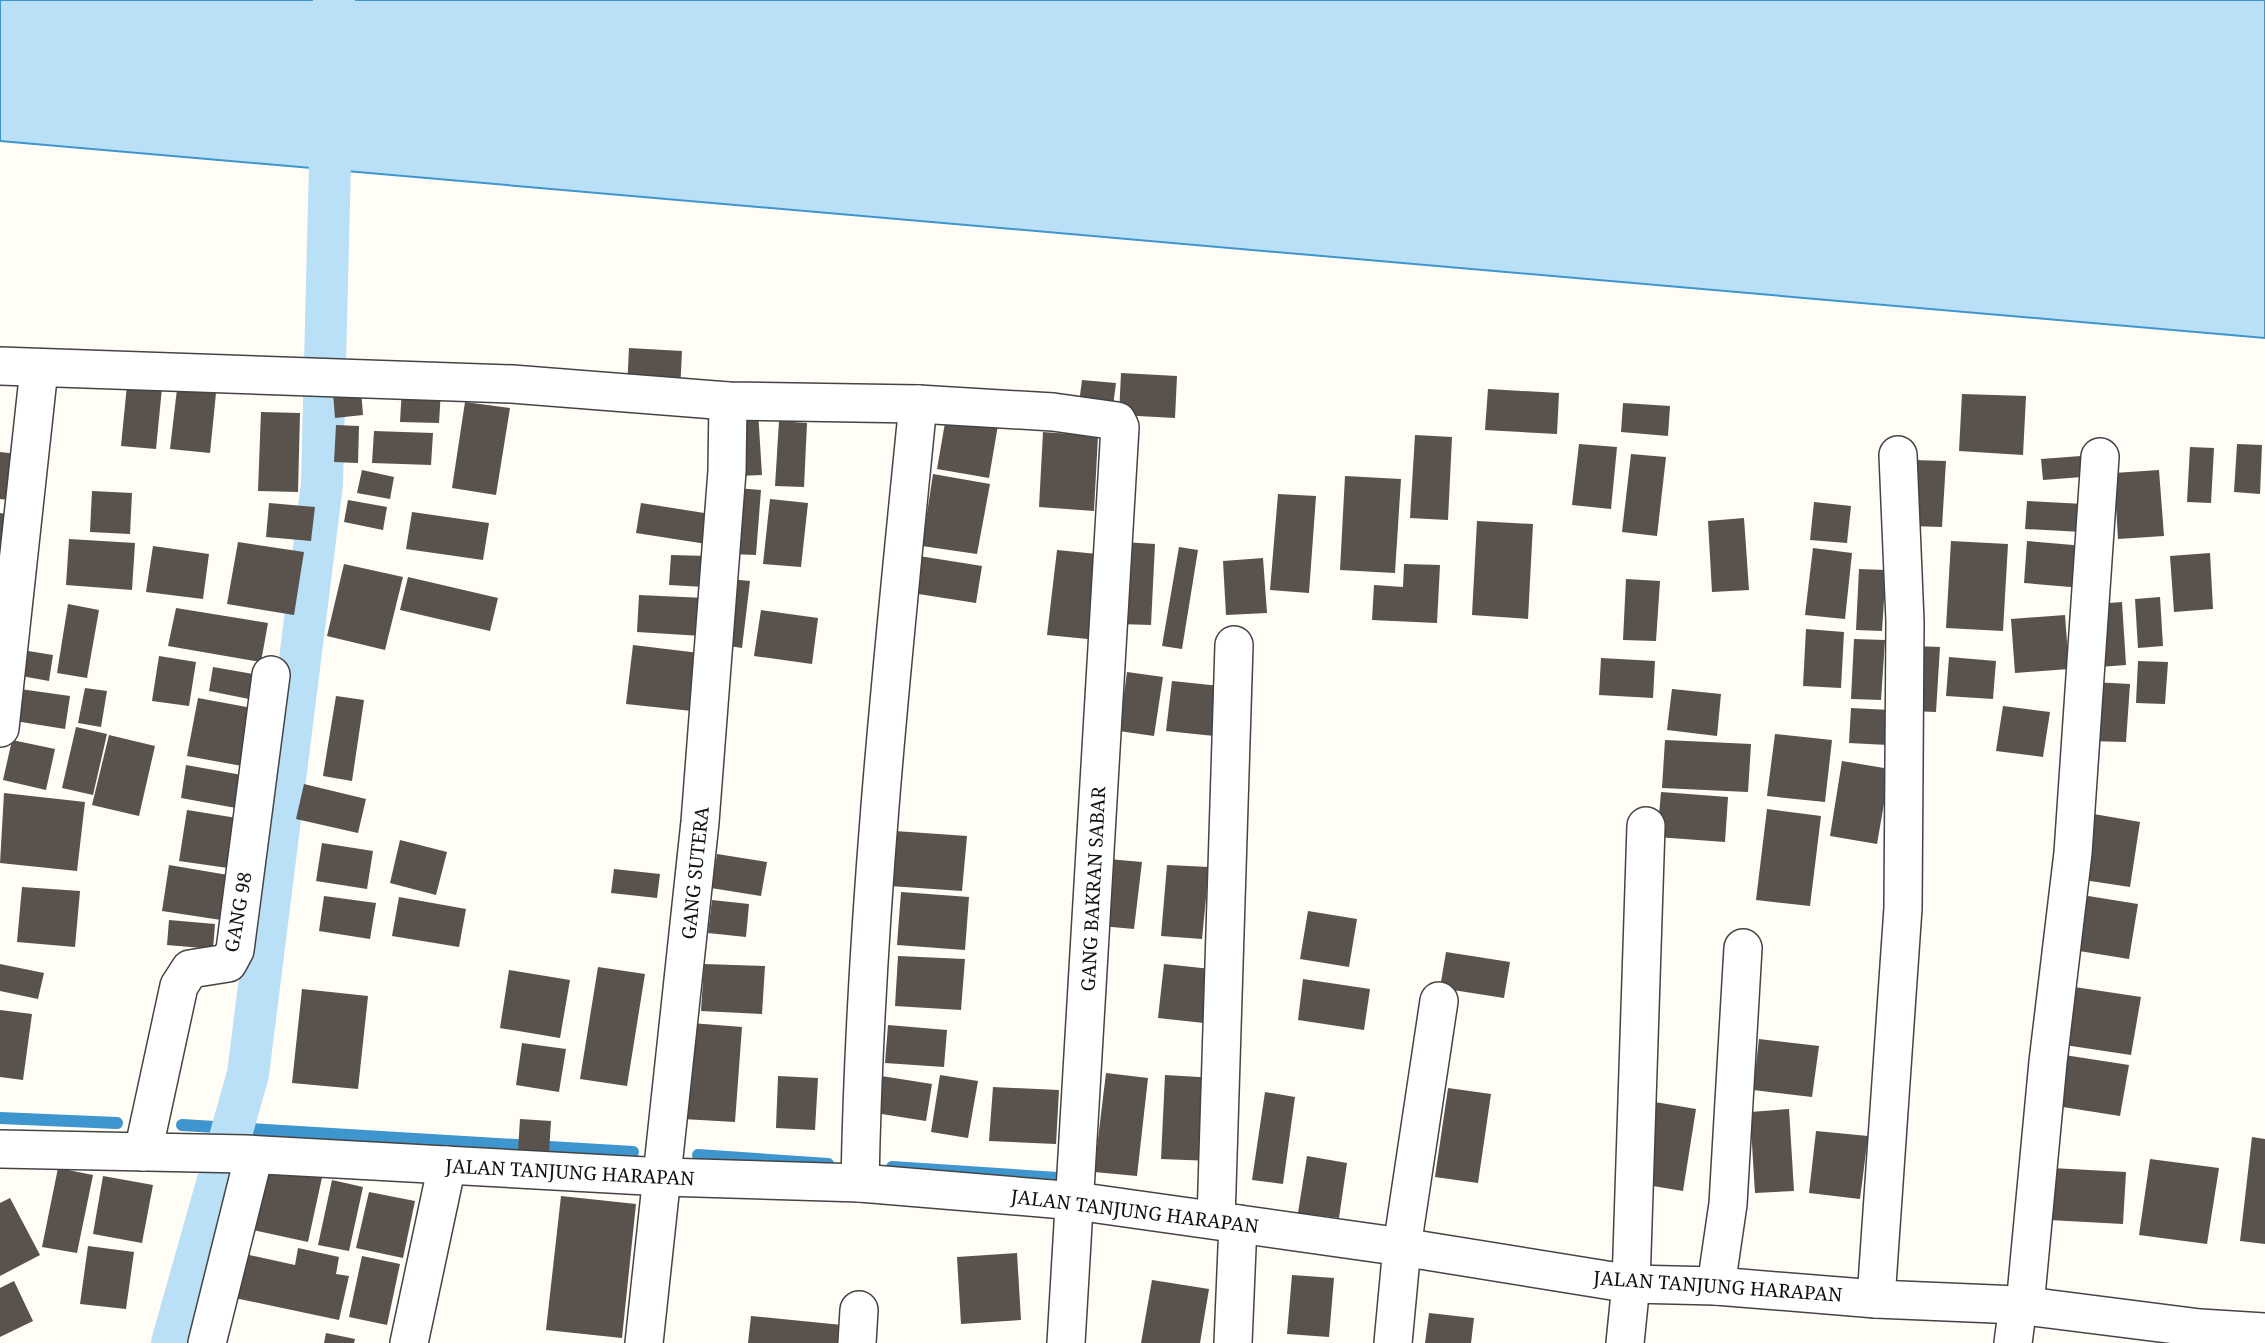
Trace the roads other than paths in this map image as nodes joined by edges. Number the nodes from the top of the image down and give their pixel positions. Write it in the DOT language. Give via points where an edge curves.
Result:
graph roads {
  1 [pos="0,366"];
  2 [pos="39,369"];
  3 [pos="728,401"];
  4 [pos="918,404"];
  5 [pos="1898,455"];
  6 [pos="2099,457"];
  7 [pos="1234,645"];
  8 [pos="271,675"];
  9 [pos="0,728"];
  10 [pos="1646,826"];
  11 [pos="1743,948"];
  12 [pos="1439,1001"];
  13 [pos="0,1149"];
  14 [pos="146,1152"];
  15 [pos="250,1155"];
  16 [pos="447,1165"];
  17 [pos="664,1177"];
  18 [pos="860,1184"];
  19 [pos="1076,1201"];
  20 [pos="1227,1222"];
  21 [pos="1402,1247"];
  22 [pos="1631,1284"];
  23 [pos="1716,1286"];
  24 [pos="1876,1299"];
  25 [pos="2021,1306"];
  26 [pos="2265,1332"];
  27 [pos="2199,1335"];
  28 [pos="207,1343"];
  29 [pos="409,1343"];
  30 [pos="644,1343"];
  31 [pos="1066,1343"];
  32 [pos="1233,1343"];
  33 [pos="1394,1343"];
  34 [pos="1625,1343"];
  35 [pos="2013,1343"];
  1 -- 2 [label="street"];
  2 -- 3 [label="street" via="512,384"];
  2 -- 9 [label="street"];
  3 -- 4 [label="street"];
  3 -- 17 [label="street, GANG SUTERA" via="727,471 700,822"];
  4 -- 18 [label="street" via="877,815"];
  4 -- 19 [label="street, GANG BAKRAN SABAR" via="1053,412 1117,421 1120,427"];
  5 -- 24 [label="street" via="1905,621 1903,908"];
  6 -- 25 [label="street" via="2073,853"];
  7 -- 20 [label="street"];
  8 -- 14 [label="street, GANG 98" via="235,950 228,963 190,969 178,986"];
  10 -- 22 [label="street"];
  11 -- 23 [label="street" via="1728,1204"];
  12 -- 21 [label="street"];
  13 -- 14 [label="street, JALAN TANJUNG HARAPAN"];
  14 -- 15 [label="street, JALAN TANJUNG HARAPAN"];
  15 -- 16 [label="street, JALAN TANJUNG HARAPAN"];
  15 -- 28 [label="street"];
  16 -- 17 [label="street, JALAN TANJUNG HARAPAN"];
  16 -- 29 [label="street"];
  17 -- 18 [label="street, JALAN TANJUNG HARAPAN"];
  17 -- 30 [label="street, GANG SUTERA"];
  18 -- 19 [label="street, JALAN TANJUNG HARAPAN"];
  19 -- 20 [label="street, JALAN TANJUNG HARAPAN"];
  19 -- 31 [label="street, GANG BAKRAN SABAR"];
  20 -- 21 [label="street, JALAN TANJUNG HARAPAN"];
  20 -- 32 [label="street"];
  21 -- 22 [label="street, JALAN TANJUNG HARAPAN"];
  21 -- 33 [label="street"];
  22 -- 23 [label="street, JALAN TANJUNG HARAPAN"];
  22 -- 34 [label="street"];
  23 -- 24 [label="street, JALAN TANJUNG HARAPAN"];
  24 -- 25 [label="street, JALAN TANJUNG HARAPAN"];
  25 -- 27 [label="street, JALAN TANJUNG HARAPAN"];
  25 -- 35 [label="street"];
  26 -- 27 [label="street, JALAN TANJUNG HARAPAN"];
}
